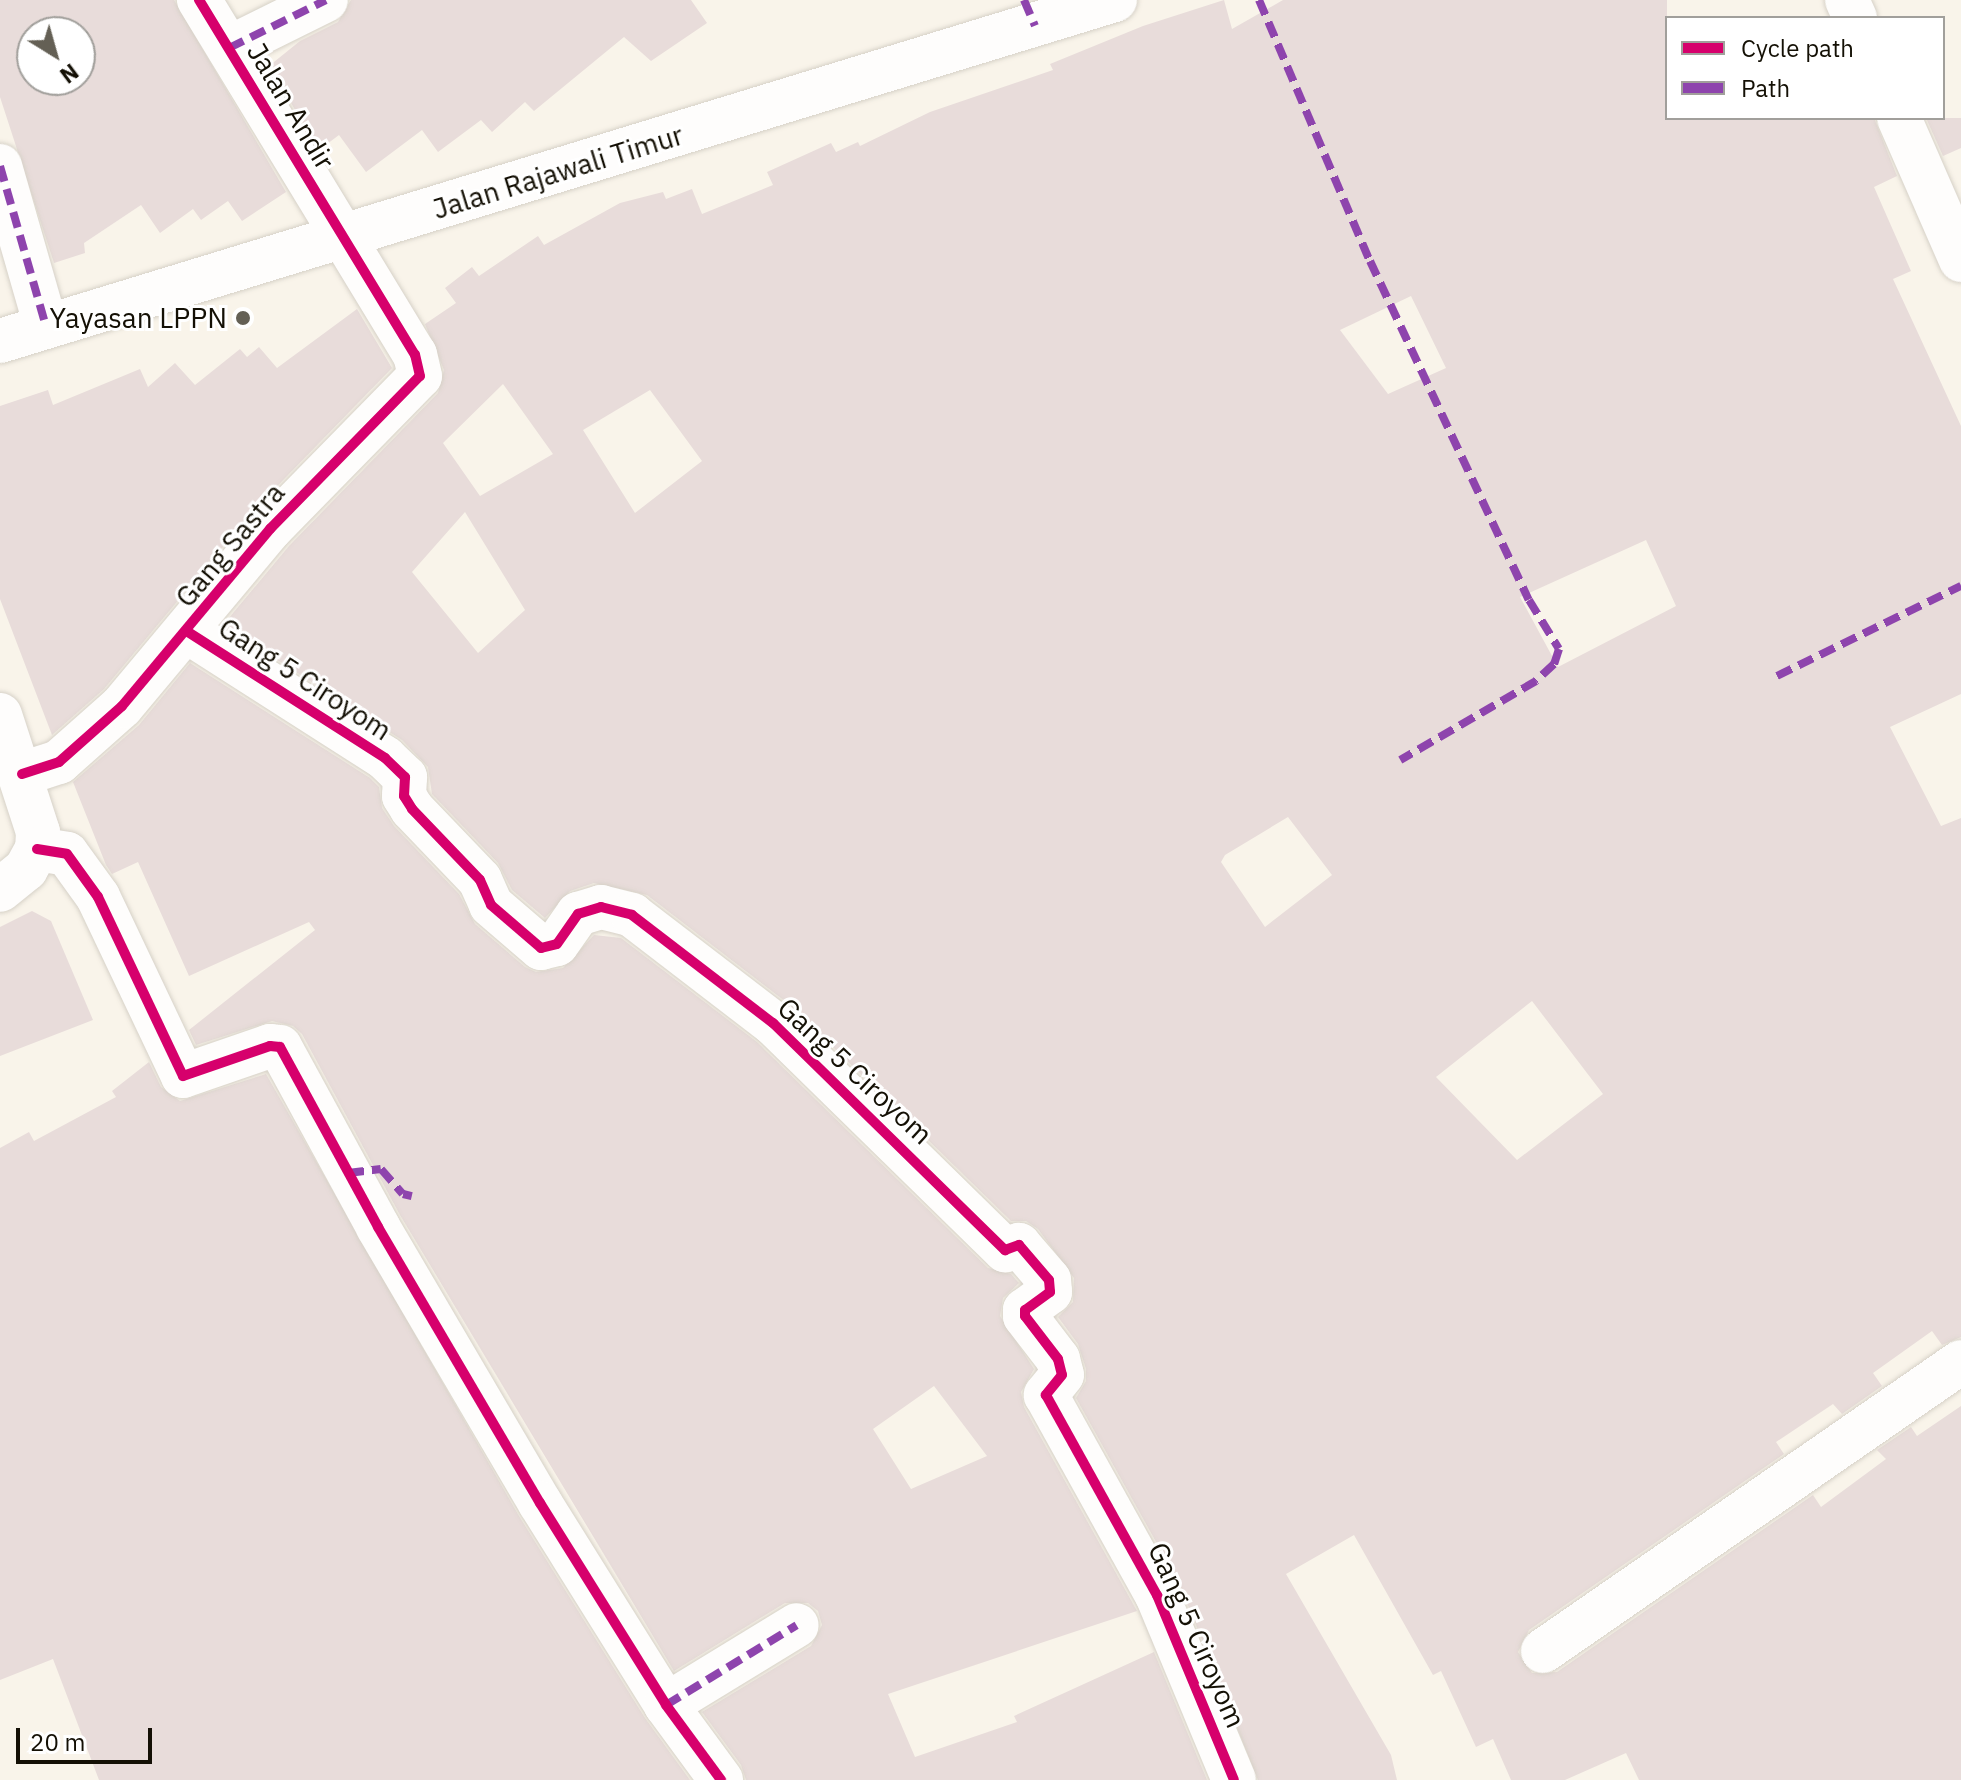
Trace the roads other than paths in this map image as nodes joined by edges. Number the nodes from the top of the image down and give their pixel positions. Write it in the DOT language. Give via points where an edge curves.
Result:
graph roads {
  1 [pos="199,0"];
  2 [pos="326,0"];
  3 [pos="1115,0"];
  4 [pos="1030,13"];
  5 [pos="229,48"];
  6 [pos="1900,120"];
  7 [pos="0,166"];
  8 [pos="342,237"];
  9 [pos="1961,260"];
  10 [pos="46,326"];
  11 [pos="0,341"];
  12 [pos="188,632"];
  13 [pos="0,715"];
  14 [pos="22,774"];
  15 [pos="37,849"];
  16 [pos="0,890"];
  17 [pos="1961,1362"];
  18 [pos="797,1625"];
  19 [pos="1543,1651"];
  20 [pos="666,1705"];
  21 [pos="721,1780"];
  22 [pos="1234,1780"];
  1 -- 5 [label="street, Jalan Andir"];
  2 -- 5 [label="street"];
  3 -- 4 [label="street, Jalan Rajawali Timur"];
  4 -- 8 [label="street, Jalan Rajawali Timur"];
  5 -- 8 [label="street, Jalan Andir"];
  6 -- 9 [label="street"];
  7 -- 10 [label="street"];
  8 -- 10 [label="street, Jalan Rajawali Timur"];
  8 -- 12 [label="street, Gang Sastra" via="415,355 420,376 270,529"];
  10 -- 11 [label="street, Jalan Rajawali Timur"];
  12 -- 14 [label="street, Gang Sastra" via="92,736 59,762"];
  12 -- 22 [label="street, Gang 5 Ciroyom" via="385,758 405,777 404,796 412,809 480,880 491,905 541,948 557,944 578,914 601,907 632,915 773,1023 1005,1250 1019,1245 1049,1280 1050,1292 1025,1310 1058,1359 1062,1375 1046,1395 1157,1595"];
  13 -- 14 [label="street"];
  14 -- 15 [label="street" via="38,832"];
  15 -- 16 [label="street" via="26,869"];
  15 -- 20 [label="street" via="67,854 98,897 183,1076 280,1047 378,1227"];
  17 -- 19 [label="street"];
  18 -- 20 [label="street"];
  20 -- 21 [label="street"];
}
